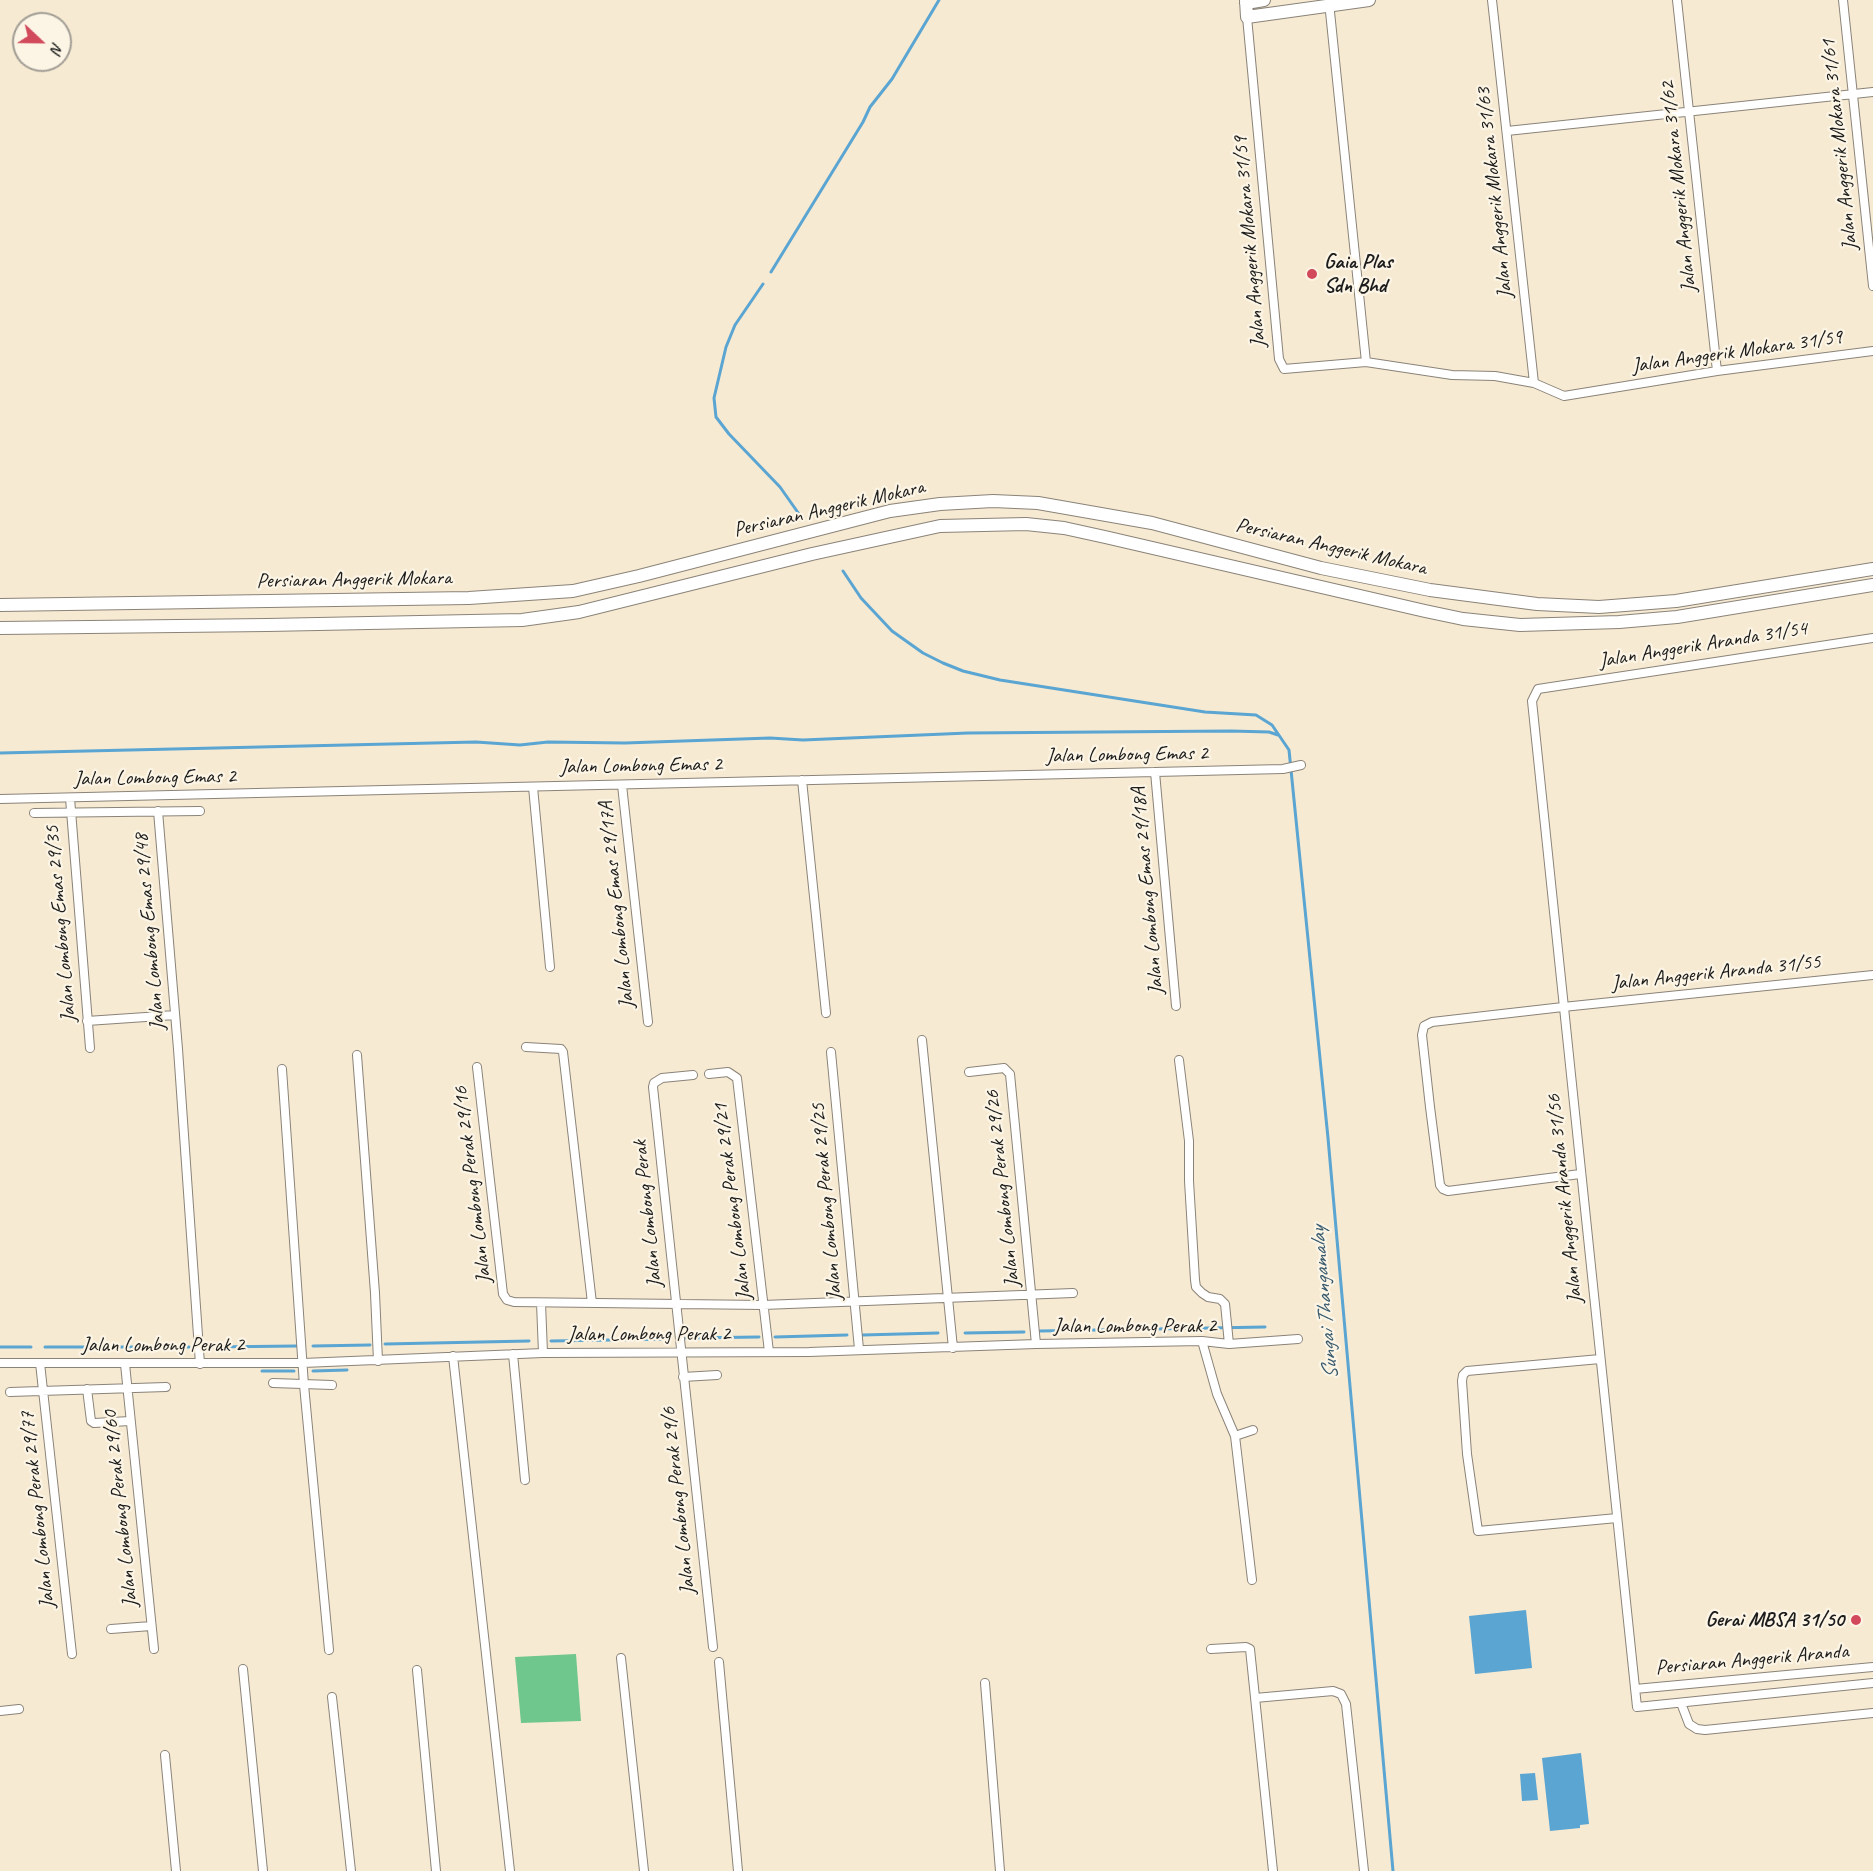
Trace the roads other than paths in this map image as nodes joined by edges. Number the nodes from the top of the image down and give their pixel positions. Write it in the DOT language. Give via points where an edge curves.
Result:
graph roads {
  1 [pos="1264,0"];
  2 [pos="1369,0"];
  3 [pos="1492,0"];
  4 [pos="1677,0"];
  5 [pos="1843,0"];
  6 [pos="1246,1"];
  7 [pos="1329,2"];
  8 [pos="1247,17"];
  9 [pos="1873,92"];
  10 [pos="1853,94"];
  11 [pos="1689,112"];
  12 [pos="1507,131"];
  13 [pos="1873,286"];
  14 [pos="1873,351"];
  15 [pos="1366,362"];
  16 [pos="1717,371"];
  17 [pos="1534,382"];
  18 [pos="1873,569"];
  19 [pos="1873,585"];
  20 [pos="0,605"];
  21 [pos="0,628"];
  22 [pos="1873,638"];
  23 [pos="1538,689"];
  24 [pos="1301,765"];
  25 [pos="1155,772"];
  26 [pos="802,780"];
  27 [pos="622,785"];
  28 [pos="533,787"];
  29 [pos="70,798"];
  30 [pos="0,799"];
  31 [pos="200,811"];
  32 [pos="158,812"];
  33 [pos="34,813"];
  34 [pos="70,813"];
  35 [pos="550,967"];
  36 [pos="1873,975"];
  37 [pos="1176,1006"];
  38 [pos="1563,1007"];
  39 [pos="826,1013"];
  40 [pos="175,1014"];
  41 [pos="87,1021"];
  42 [pos="648,1022"];
  43 [pos="922,1040"];
  44 [pos="526,1047"];
  45 [pos="90,1048"];
  46 [pos="831,1052"];
  47 [pos="357,1055"];
  48 [pos="1179,1060"];
  49 [pos="477,1067"];
  50 [pos="282,1069"];
  51 [pos="969,1072"];
  52 [pos="709,1074"];
  53 [pos="693,1075"];
  54 [pos="1580,1174"];
  55 [pos="1073,1293"];
  56 [pos="1031,1295"];
  57 [pos="948,1298"];
  58 [pos="855,1302"];
  59 [pos="541,1303"];
  60 [pos="592,1304"];
  61 [pos="676,1304"];
  62 [pos="763,1305"];
  63 [pos="1298,1339"];
  64 [pos="1202,1341"];
  65 [pos="1036,1344"];
  66 [pos="1229,1344"];
  67 [pos="953,1348"];
  68 [pos="859,1349"];
  69 [pos="680,1351"];
  70 [pos="543,1353"];
  71 [pos="769,1353"];
  72 [pos="513,1354"];
  73 [pos="453,1356"];
  74 [pos="1600,1359"];
  75 [pos="378,1361"];
  76 [pos="40,1363"];
  77 [pos="303,1363"];
  78 [pos="0,1364"];
  79 [pos="125,1364"];
  80 [pos="200,1364"];
  81 [pos="717,1375"];
  82 [pos="683,1377"];
  83 [pos="273,1383"];
  84 [pos="304,1385"];
  85 [pos="332,1385"];
  86 [pos="166,1387"];
  87 [pos="127,1388"];
  88 [pos="87,1389"];
  89 [pos="43,1391"];
  90 [pos="10,1392"];
  91 [pos="130,1421"];
  92 [pos="1253,1430"];
  93 [pos="1235,1436"];
  94 [pos="525,1480"];
  95 [pos="1617,1518"];
  96 [pos="1252,1580"];
  97 [pos="151,1626"];
  98 [pos="111,1629"];
  99 [pos="713,1647"];
  100 [pos="154,1649"];
  101 [pos="1211,1649"];
  102 [pos="329,1650"];
  103 [pos="72,1654"];
  104 [pos="621,1658"];
  105 [pos="719,1662"];
  106 [pos="1873,1667"];
  107 [pos="243,1669"];
  108 [pos="417,1670"];
  109 [pos="985,1683"];
  110 [pos="1873,1683"];
  111 [pos="1635,1689"];
  112 [pos="332,1697"];
  113 [pos="1255,1698"];
  114 [pos="1681,1703"];
  115 [pos="1636,1707"];
  116 [pos="19,1709"];
  117 [pos="0,1711"];
  118 [pos="1873,1713"];
  119 [pos="165,1755"];
  120 [pos="176,1871"];
  121 [pos="263,1871"];
  122 [pos="351,1871"];
  123 [pos="435,1871"];
  124 [pos="510,1871"];
  125 [pos="644,1871"];
  126 [pos="738,1871"];
  127 [pos="1000,1871"];
  128 [pos="1273,1871"];
  129 [pos="1364,1871"];
  1 -- 6 [label="main road"];
  2 -- 7 [label="main road"];
  3 -- 12 [label="street, Jalan Anggerik Mokara 31/63"];
  4 -- 11 [label="street, Jalan Anggerik Mokara 31/62"];
  5 -- 10 [label="street, Jalan Anggerik Mokara 31/61"];
  6 -- 8 [label="main road"];
  7 -- 8 [label="main road"];
  7 -- 15 [label="street"];
  8 -- 15 [label="street, Jalan Anggerik Mokara 31/59" via="1280,363 1290,370"];
  9 -- 10 [label="street"];
  10 -- 11 [label="street"];
  10 -- 13 [label="street, Jalan Anggerik Mokara 31/61"];
  11 -- 12 [label="street"];
  11 -- 16 [label="street, Jalan Anggerik Mokara 31/62"];
  12 -- 17 [label="street, Jalan Anggerik Mokara 31/63"];
  14 -- 16 [label="street, Jalan Anggerik Mokara 31/59"];
  15 -- 17 [label="street, Jalan Anggerik Mokara 31/59"];
  16 -- 17 [label="street, Jalan Anggerik Mokara 31/59" via="1564,396"];
  18 -- 20 [label="main road, Persiaran Anggerik Mokara" via="1676,601 1599,607 1537,604 1440,591 1321,568 1152,523 1038,503 993,501 890,512 573,591 469,598"];
  19 -- 21 [label="main road, Persiaran Anggerik Mokara" via="1677,617 1520,625 1463,619 1064,528 1026,524 940,526 579,612 522,620"];
  22 -- 23 [label="street, Jalan Anggerik Aranda 31/54"];
  23 -- 38 [label="street, Jalan Anggerik Aranda 31/56" via="1532,701"];
  24 -- 25 [label="street, Jalan Lombong Emas 2" via="1283,769"];
  25 -- 26 [label="street, Jalan Lombong Emas 2"];
  25 -- 37 [label="street, Jalan Lombong Emas 29/18A"];
  26 -- 27 [label="street, Jalan Lombong Emas 2"];
  26 -- 39 [label="street"];
  27 -- 28 [label="street, Jalan Lombong Emas 2"];
  27 -- 42 [label="street, Jalan Lombong Emas 29/17A"];
  28 -- 29 [label="street, Jalan Lombong Emas 2"];
  28 -- 35 [label="street"];
  29 -- 30 [label="street, Jalan Lombong Emas 2"];
  29 -- 34 [label="street, Jalan Lombong Emas 29/35"];
  31 -- 32 [label="street"];
  32 -- 34 [label="street"];
  32 -- 40 [label="street, Jalan Lombong Emas 29/48"];
  33 -- 34 [label="street"];
  34 -- 41 [label="street, Jalan Lombong Emas 29/35"];
  36 -- 38 [label="street, Jalan Anggerik Aranda 31/55"];
  38 -- 54 [label="street, Jalan Anggerik Aranda 31/56"];
  38 -- 54 [label="street, Jalan Anggerik Aranda 31/55" via="1431,1022 1424,1026 1422,1035 1443,1189"];
  40 -- 41 [label="street"];
  40 -- 80 [label="street, Jalan Lombong Emas 29/48"];
  41 -- 45 [label="street, Jalan Lombong Emas 29/35"];
  43 -- 57 [label="street"];
  44 -- 60 [label="street" via="563,1052"];
  46 -- 58 [label="street, Jalan Lombong Perak 29/25"];
  47 -- 75 [label="street"];
  48 -- 66 [label="street" via="1189,1141 1196,1287 1225,1304"];
  49 -- 59 [label="street, Jalan Lombong Perak 29/16" via="504,1294 514,1302"];
  50 -- 77 [label="street"];
  51 -- 56 [label="street, Jalan Lombong Perak 29/26" via="1004,1068 1010,1074"];
  52 -- 62 [label="street, Jalan Lombong Perak 29/21" via="728,1072 737,1078"];
  53 -- 61 [label="street, Jalan Lombong Perak" via="662,1078 652,1087"];
  54 -- 74 [label="street, Jalan Anggerik Aranda 31/56"];
  55 -- 56 [label="street"];
  56 -- 57 [label="street"];
  56 -- 65 [label="street, Jalan Lombong Perak 29/26"];
  57 -- 58 [label="street, Jalan Lombong Perak 29/16"];
  57 -- 67 [label="street"];
  58 -- 62 [label="street, Jalan Lombong Perak 29/16"];
  58 -- 68 [label="street, Jalan Lombong Perak 29/25"];
  59 -- 60 [label="street, Jalan Lombong Perak 29/16"];
  59 -- 70 [label="street"];
  60 -- 61 [label="street, Jalan Lombong Perak 29/16"];
  61 -- 62 [label="street, Jalan Lombong Perak 29/16"];
  61 -- 69 [label="street, Jalan Lombong Perak"];
  62 -- 71 [label="street, Jalan Lombong Perak 29/21"];
  63 -- 66 [label="street, Jalan Lombong Perak 2"];
  64 -- 65 [label="street, Jalan Lombong Perak 2"];
  64 -- 66 [label="street, Jalan Lombong Perak 2"];
  64 -- 93 [label="street" via="1217,1394"];
  65 -- 67 [label="street, Jalan Lombong Perak 2"];
  67 -- 68 [label="street, Jalan Lombong Perak 2"];
  68 -- 71 [label="street, Jalan Lombong Perak 2"];
  69 -- 70 [label="street, Jalan Lombong Perak 2"];
  69 -- 71 [label="street, Jalan Lombong Perak 2"];
  69 -- 82 [label="street, Jalan Lombong Perak 29/6"];
  70 -- 72 [label="street, Jalan Lombong Perak 2"];
  72 -- 73 [label="street, Jalan Lombong Perak 2"];
  72 -- 94 [label="street"];
  73 -- 75 [label="street, Jalan Lombong Perak 2"];
  73 -- 124 [label="street"];
  74 -- 95 [label="street, Jalan Anggerik Aranda 31/56"];
  74 -- 95 [label="street" via="1467,1371 1462,1382 1467,1454 1478,1531"];
  75 -- 77 [label="street, Jalan Lombong Perak 2"];
  76 -- 78 [label="street, Jalan Lombong Perak 2"];
  76 -- 79 [label="street, Jalan Lombong Perak 2"];
  76 -- 89 [label="street, Jalan Lombong Perak 29/77"];
  77 -- 80 [label="street, Jalan Lombong Perak 2"];
  77 -- 84 [label="street"];
  79 -- 80 [label="street, Jalan Lombong Perak 2"];
  79 -- 87 [label="street, Jalan Lombong Perak 29/60"];
  81 -- 82 [label="street"];
  82 -- 99 [label="street, Jalan Lombong Perak 29/6"];
  83 -- 84 [label="street"];
  84 -- 85 [label="street"];
  84 -- 102 [label="street"];
  86 -- 87 [label="street"];
  87 -- 88 [label="street"];
  87 -- 91 [label="street, Jalan Lombong Perak 29/60"];
  88 -- 89 [label="street"];
  88 -- 91 [label="street" via="91,1421"];
  89 -- 90 [label="street"];
  89 -- 103 [label="street, Jalan Lombong Perak 29/77"];
  91 -- 97 [label="street, Jalan Lombong Perak 29/60"];
  92 -- 93 [label="street"];
  93 -- 96 [label="street"];
  95 -- 111 [label="street, Jalan Anggerik Aranda 31/56"];
  97 -- 98 [label="street"];
  97 -- 100 [label="street, Jalan Lombong Perak 29/60"];
  101 -- 113 [label="street" via="1250,1649"];
  104 -- 125 [label="street"];
  105 -- 126 [label="street"];
  106 -- 111 [label="street, Persiaran Anggerik Aranda"];
  107 -- 121 [label="street"];
  108 -- 123 [label="street"];
  109 -- 127 [label="street"];
  110 -- 114 [label="street, Persiaran Anggerik Aranda"];
  111 -- 115 [label="street, Jalan Anggerik Aranda 31/56"];
  112 -- 122 [label="street"];
  113 -- 128 [label="street"];
  113 -- 129 [label="street" via="1333,1691 1341,1695 1346,1704"];
  114 -- 115 [label="street, Persiaran Anggerik Aranda"];
  114 -- 118 [label="street" via="1689,1724 1705,1730"];
  116 -- 117 [label="street"];
  119 -- 120 [label="street"];
}
